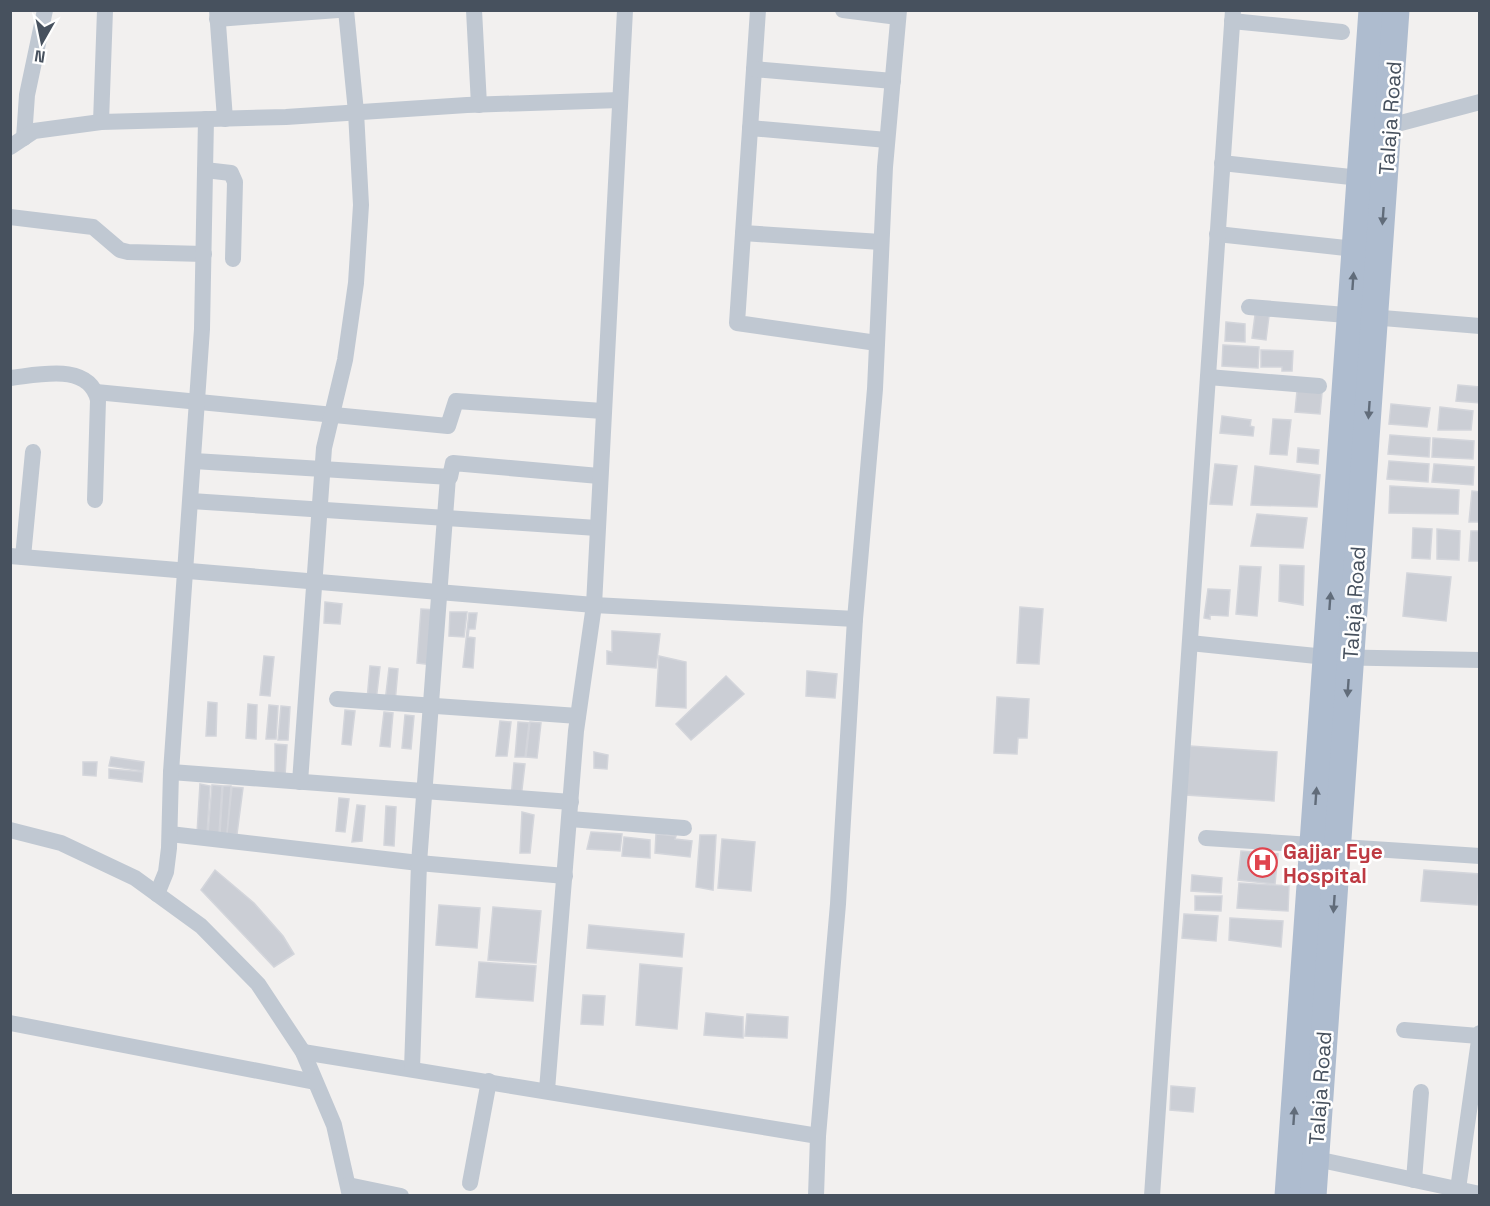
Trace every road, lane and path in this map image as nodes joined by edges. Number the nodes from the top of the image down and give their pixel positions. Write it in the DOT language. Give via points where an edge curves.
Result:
graph roads {
  1 [pos="45,10"];
  2 [pos="105,10"];
  3 [pos="338,10"];
  4 [pos="346,10"];
  5 [pos="474,10"];
  6 [pos="625,10"];
  7 [pos="758,10"];
  8 [pos="843,10"];
  9 [pos="1372,10"];
  10 [pos="1396,10"];
  11 [pos="898,14"];
  12 [pos="217,15"];
  13 [pos="1232,16"];
  14 [pos="1342,32"];
  15 [pos="754,69"];
  16 [pos="892,81"];
  17 [pos="620,100"];
  18 [pos="1479,102"];
  19 [pos="479,105"];
  20 [pos="356,112"];
  21 [pos="206,119"];
  22 [pos="225,119"];
  23 [pos="101,122"];
  24 [pos="750,128"];
  25 [pos="1376,129"];
  26 [pos="887,140"];
  27 [pos="17,143"];
  28 [pos="1222,163"];
  29 [pos="205,170"];
  30 [pos="1360,178"];
  31 [pos="10,217"];
  32 [pos="743,233"];
  33 [pos="1218,234"];
  34 [pos="881,242"];
  35 [pos="1355,249"];
  36 [pos="204,254"];
  37 [pos="233,260"];
  38 [pos="1250,307"];
  39 [pos="1363,317"];
  40 [pos="1479,326"];
  41 [pos="877,343"];
  42 [pos="10,378"];
  43 [pos="1208,378"];
  44 [pos="1319,386"];
  45 [pos="96,392"];
  46 [pos="198,401"];
  47 [pos="603,411"];
  48 [pos="331,416"];
  49 [pos="33,452"];
  50 [pos="194,461"];
  51 [pos="323,469"];
  52 [pos="599,476"];
  53 [pos="448,477"];
  54 [pos="95,500"];
  55 [pos="191,501"];
  56 [pos="321,507"];
  57 [pos="445,518"];
  58 [pos="597,528"];
  59 [pos="17,556"];
  60 [pos="184,571"];
  61 [pos="314,582"];
  62 [pos="440,592"];
  63 [pos="594,604"];
  64 [pos="855,619"];
  65 [pos="1190,643"];
  66 [pos="1338,657"];
  67 [pos="1479,660"];
  68 [pos="337,699"];
  69 [pos="431,707"];
  70 [pos="578,716"];
  71 [pos="171,772"];
  72 [pos="300,782"];
  73 [pos="424,792"];
  74 [pos="570,811"];
  75 [pos="684,828"];
  76 [pos="10,830"];
  77 [pos="170,834"];
  78 [pos="1206,838"];
  79 [pos="1325,845"];
  80 [pos="1479,856"];
  81 [pos="419,863"];
  82 [pos="565,876"];
  83 [pos="158,894"];
  84 [pos="10,1023"];
  85 [pos="1404,1030"];
  86 [pos="1479,1034"];
  87 [pos="303,1052"];
  88 [pos="412,1069"];
  89 [pos="315,1082"];
  90 [pos="489,1082"];
  91 [pos="547,1090"];
  92 [pos="1421,1092"];
  93 [pos="818,1136"];
  94 [pos="1303,1156"];
  95 [pos="1414,1180"];
  96 [pos="470,1183"];
  97 [pos="1458,1189"];
  98 [pos="349,1190"];
  99 [pos="1479,1194"];
  100 [pos="401,1196"];
  101 [pos="816,1196"];
  102 [pos="1152,1196"];
  103 [pos="1288,1196"];
  104 [pos="1313,1196"];
  1 -- 27 [label="street"];
  2 -- 23 [label="street"];
  3 -- 12 [label="street"];
  4 -- 20 [label="street"];
  5 -- 19 [label="street"];
  6 -- 17 [label="street"];
  7 -- 15 [label="street"];
  8 -- 11 [label="street"];
  9 -- 25 [label="main road, Talaja Road"];
  10 -- 25 [label="main road, Talaja Road"];
  11 -- 16 [label="street"];
  12 -- 22 [label="street"];
  13 -- 14 [label="street"];
  13 -- 28 [label="street"];
  15 -- 16 [label="street"];
  15 -- 24 [label="street"];
  16 -- 26 [label="street"];
  17 -- 19 [label="street"];
  17 -- 47 [label="street"];
  18 -- 25 [label="street"];
  19 -- 20 [label="street"];
  20 -- 22 [label="street"];
  20 -- 48 [label="street" via="360,204 356,283 345,360"];
  21 -- 22 [label="street"];
  21 -- 23 [label="street"];
  21 -- 29 [label="street"];
  23 -- 27 [label="street" via="34,131"];
  24 -- 26 [label="street"];
  24 -- 32 [label="street"];
  25 -- 30 [label="main road, Talaja Road"];
  25 -- 39 [label="main road, Talaja Road, one-way"];
  26 -- 34 [label="street"];
  28 -- 30 [label="street"];
  28 -- 33 [label="street"];
  29 -- 36 [label="street"];
  29 -- 37 [label="street" via="231,174 235,182"];
  30 -- 35 [label="main road, Talaja Road"];
  31 -- 36 [label="street" via="93,227 120,250 128,252"];
  32 -- 34 [label="street"];
  32 -- 41 [label="street" via="737,324"];
  33 -- 35 [label="street"];
  33 -- 43 [label="street"];
  34 -- 41 [label="street"];
  39 -- 35 [label="main road, Talaja Road, one-way"];
  36 -- 46 [label="street"];
  38 -- 39 [label="street"];
  39 -- 40 [label="street"];
  39 -- 66 [label="main road, Talaja Road"];
  41 -- 64 [label="street"];
  42 -- 45 [label="street" via="70,374 85,380"];
  43 -- 44 [label="street"];
  43 -- 65 [label="street"];
  45 -- 46 [label="street"];
  45 -- 54 [label="street"];
  46 -- 48 [label="street"];
  46 -- 50 [label="street"];
  47 -- 48 [label="street" via="456,401 448,426"];
  47 -- 52 [label="street"];
  48 -- 51 [label="street"];
  49 -- 59 [label="street"];
  50 -- 51 [label="street"];
  50 -- 55 [label="street"];
  51 -- 53 [label="street"];
  51 -- 56 [label="street"];
  52 -- 53 [label="street" via="453,464"];
  52 -- 58 [label="street"];
  53 -- 57 [label="street"];
  55 -- 56 [label="street"];
  55 -- 60 [label="street"];
  56 -- 57 [label="street"];
  56 -- 61 [label="street"];
  57 -- 58 [label="street"];
  57 -- 62 [label="street"];
  58 -- 63 [label="street"];
  59 -- 60 [label="street"];
  60 -- 61 [label="street"];
  60 -- 71 [label="street"];
  61 -- 62 [label="street"];
  61 -- 72 [label="street"];
  62 -- 63 [label="street"];
  62 -- 69 [label="street"];
  63 -- 64 [label="street"];
  63 -- 70 [label="street"];
  64 -- 93 [label="street" via="838,903"];
  65 -- 66 [label="street"];
  65 -- 102 [label="street"];
  66 -- 67 [label="street"];
  66 -- 79 [label="main road, Talaja Road"];
  68 -- 69 [label="street"];
  69 -- 70 [label="street"];
  69 -- 73 [label="street"];
  70 -- 74 [label="street"];
  71 -- 72 [label="street"];
  71 -- 77 [label="street"];
  72 -- 73 [label="street"];
  73 -- 74 [label="street"];
  73 -- 81 [label="street"];
  74 -- 75 [label="street"];
  74 -- 82 [label="street"];
  76 -- 83 [label="street" via="61,843 135,878"];
  77 -- 81 [label="street"];
  77 -- 83 [label="street" via="166,872"];
  78 -- 79 [label="street"];
  79 -- 80 [label="street"];
  79 -- 94 [label="main road, Talaja Road"];
  81 -- 82 [label="street"];
  81 -- 88 [label="street"];
  82 -- 91 [label="street"];
  83 -- 87 [label="street" via="201,926 258,984"];
  84 -- 89 [label="street"];
  85 -- 86 [label="street"];
  86 -- 97 [label="street"];
  87 -- 88 [label="street"];
  87 -- 89 [label="street"];
  88 -- 90 [label="street"];
  89 -- 98 [label="street" via="334,1125"];
  90 -- 91 [label="street"];
  90 -- 96 [label="street"];
  91 -- 93 [label="street"];
  92 -- 95 [label="street"];
  93 -- 101 [label="street"];
  94 -- 95 [label="street"];
  94 -- 103 [label="main road, Talaja Road"];
  94 -- 104 [label="main road, Talaja Road"];
  95 -- 97 [label="street"];
  97 -- 99 [label="street"];
  98 -- 100 [label="street"];
}
